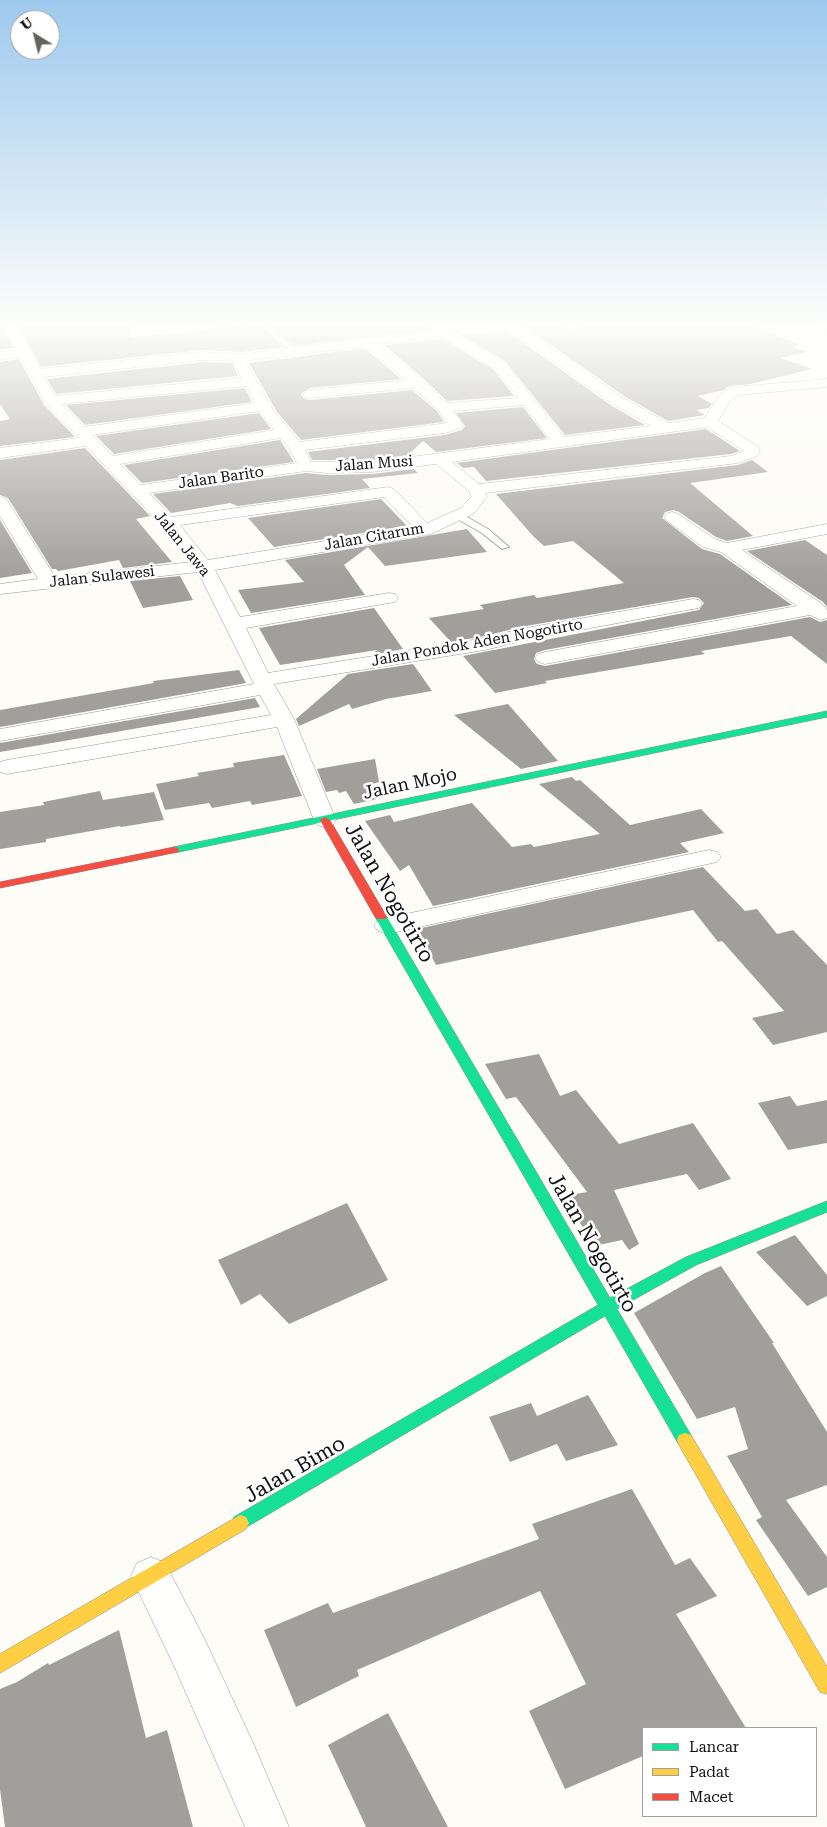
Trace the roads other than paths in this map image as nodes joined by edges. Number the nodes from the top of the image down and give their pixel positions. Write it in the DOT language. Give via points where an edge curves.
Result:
graph roads {
  1 [pos="57,408"];
  2 [pos="250,408"];
  3 [pos="265,408"];
  4 [pos="444,408"];
  5 [pos="534,408"];
  6 [pos="631,408"];
  7 [pos="718,408"];
  8 [pos="710,422"];
  9 [pos="666,428"];
  10 [pos="284,433"];
  11 [pos="84,436"];
  12 [pos="561,443"];
  13 [pos="296,447"];
  14 [pos="0,454"];
  15 [pos="439,459"];
  16 [pos="109,461"];
  17 [pos="306,466"];
  18 [pos="372,467"];
  19 [pos="476,489"];
  20 [pos="136,490"];
  21 [pos="388,492"];
  22 [pos="0,502"];
  23 [pos="458,515"];
  24 [pos="672,517"];
  25 [pos="168,522"];
  26 [pos="827,529"];
  27 [pos="425,530"];
  28 [pos="505,547"];
  29 [pos="727,548"];
  30 [pos="204,566"];
  31 [pos="49,583"];
  32 [pos="0,589"];
  33 [pos="389,598"];
  34 [pos="693,604"];
  35 [pos="819,606"];
  36 [pos="234,624"];
  37 [pos="545,658"];
  38 [pos="264,684"];
  39 [pos="827,714"];
  40 [pos="284,719"];
  41 [pos="0,735"];
  42 [pos="8,767"];
  43 [pos="325,820"];
  44 [pos="709,857"];
  45 [pos="0,885"];
  46 [pos="387,926"];
  47 [pos="827,1206"];
  48 [pos="607,1307"];
  49 [pos="151,1576"];
  50 [pos="0,1664"];
  51 [pos="827,1685"];
  52 [pos="267,1827"];
  1 -- 11 [label="street, Jalan Jawa"];
  2 -- 11 [label="street"];
  3 -- 10 [label="street"];
  4 -- 13 [label="street" via="457,424 454,427"];
  5 -- 12 [label="street"];
  6 -- 9 [label="street"];
  7 -- 8 [label="street"];
  8 -- 9 [label="street, Jalan Musi"];
  8 -- 19 [label="street" via="752,449 752,453 733,460"];
  9 -- 12 [label="street, Jalan Musi"];
  10 -- 13 [label="street"];
  10 -- 16 [label="street"];
  11 -- 14 [label="street"];
  11 -- 16 [label="street, Jalan Jawa"];
  12 -- 15 [label="street, Jalan Musi"];
  13 -- 17 [label="street"];
  15 -- 18 [label="street, Jalan Musi"];
  15 -- 19 [label="street"];
  16 -- 20 [label="street, Jalan Jawa"];
  17 -- 18 [label="street, Jalan Musi"];
  17 -- 20 [label="street, Jalan Barito"];
  18 -- 21 [label="street"];
  19 -- 23 [label="street, Jalan Citarum" via="479,496"];
  20 -- 25 [label="street, Jalan Jawa"];
  21 -- 25 [label="street"];
  21 -- 27 [label="street"];
  22 -- 31 [label="street"];
  23 -- 27 [label="street, Jalan Citarum"];
  23 -- 28 [label="lane"];
  24 -- 29 [label="street" via="709,543"];
  25 -- 30 [label="street, Jalan Jawa"];
  26 -- 29 [label="street"];
  27 -- 30 [label="street, Jalan Citarum"];
  29 -- 35 [label="street"];
  30 -- 31 [label="street, Jalan Sulawesi"];
  30 -- 36 [label="street, Jalan Jawa"];
  31 -- 32 [label="street, Jalan Sulawesi"];
  33 -- 36 [label="street"];
  34 -- 38 [label="street, Jalan Pondok Aden Nogotirto"];
  35 -- 37 [label="street"];
  36 -- 38 [label="street, Jalan Jawa"];
  38 -- 40 [label="street, Jalan Jawa"];
  38 -- 41 [label="street, Jalan Pondok Aden Nogotirto"];
  39 -- 43 [label="street, Jalan Mojo"];
  40 -- 42 [label="street"];
  40 -- 43 [label="street, Jalan Jawa"];
  43 -- 45 [label="street, Jalan Mojo"];
  43 -- 46 [label="street, Jalan Nogotirto"];
  44 -- 46 [label="street"];
  46 -- 48 [label="street, Jalan Nogotirto"];
  47 -- 48 [label="street, Jalan Bimo" via="690,1261"];
  48 -- 49 [label="street, Jalan Bimo"];
  48 -- 51 [label="street, Jalan Nogotirto"];
  49 -- 50 [label="street, Jalan Bimo"];
  49 -- 52 [label="street" via="206,1689"];
}
